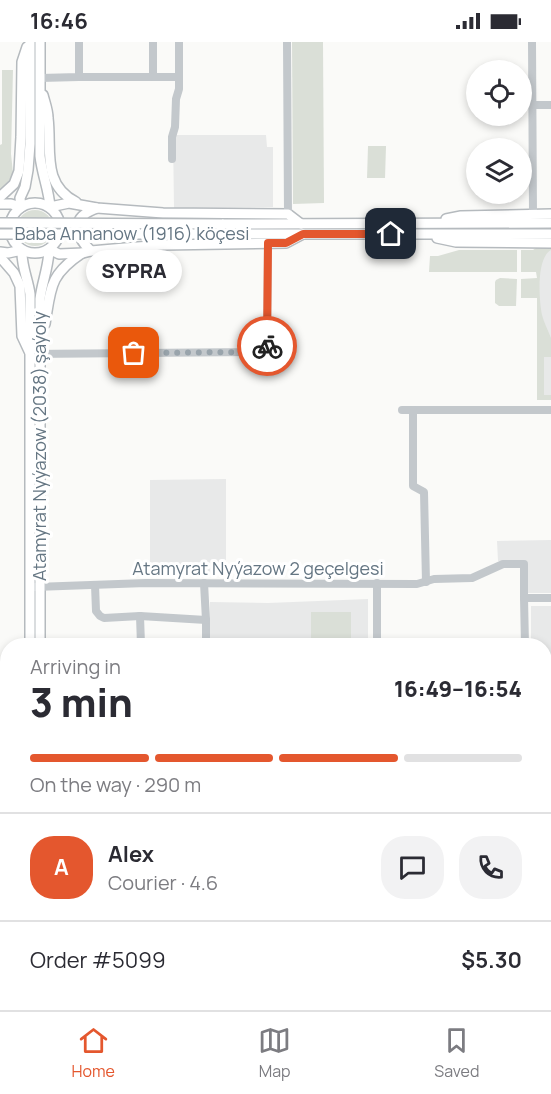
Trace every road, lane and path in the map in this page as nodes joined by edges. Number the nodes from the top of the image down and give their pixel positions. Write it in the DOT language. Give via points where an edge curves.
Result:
graph roads {
  1 [pos="29,42"];
  2 [pos="40,42"];
  3 [pos="79,42"];
  4 [pos="153,42"];
  5 [pos="179,42"];
  6 [pos="287,42"];
  7 [pos="532,42"];
  8 [pos="79,77"];
  9 [pos="153,77"];
  10 [pos="179,77"];
  11 [pos="40,78"];
  12 [pos="533,105"];
  13 [pos="551,105"];
  14 [pos="172,159"];
  15 [pos="0,197"];
  16 [pos="0,204"];
  17 [pos="81,205"];
  18 [pos="21,207"];
  19 [pos="50,207"];
  20 [pos="97,208"];
  21 [pos="288,214"];
  22 [pos="533,214"];
  23 [pos="550,220"];
  24 [pos="0,223"];
  25 [pos="413,223"];
  26 [pos="302,229"];
  27 [pos="0,234"];
  28 [pos="550,237"];
  29 [pos="268,243"];
  30 [pos="49,249"];
  31 [pos="22,250"];
  32 [pos="0,252"];
  33 [pos="87,252"];
  34 [pos="0,257"];
  35 [pos="35,353"];
  36 [pos="402,410"];
  37 [pos="413,410"];
  38 [pos="551,410"];
  39 [pos="426,582"];
  40 [pos="204,583"];
  41 [pos="377,583"];
  42 [pos="95,585"];
  43 [pos="35,587"];
  44 [pos="524,598"];
  45 [pos="551,598"];
  46 [pos="140,616"];
  47 [pos="206,620"];
  48 [pos="31,638"];
  49 [pos="39,638"];
  50 [pos="141,638"];
  51 [pos="206,638"];
  52 [pos="377,638"];
  53 [pos="525,638"];
  1 -- 15 [label="main road" via="22,62 19,171 14,184"];
  1 -- 18 [label="main road" via="29,151"];
  2 -- 11 [label="main road"];
  3 -- 8 [label="street"];
  4 -- 9 [label="street"];
  5 -- 10 [label="street"];
  6 -- 21 [label="street"];
  7 -- 12 [label="street"];
  8 -- 9 [label="street"];
  8 -- 11 [label="street"];
  9 -- 10 [label="street"];
  10 -- 14 [label="street"];
  11 -- 17 [label="main road" via="48,118 51,172 66,195"];
  11 -- 19 [label="main road" via="39,156"];
  12 -- 13 [label="street"];
  12 -- 22 [label="street"];
  16 -- 18 [label="main road"];
  17 -- 19 [label="main road"];
  17 -- 20 [label="main road"];
  18 -- 19 [label="main road" via="36,203"];
  18 -- 31 [label="main road" via="13,216 10,229"];
  19 -- 30 [label="main road" via="60,228"];
  20 -- 21 [label="main road"];
  20 -- 33 [label="main road" via="79,219 78,229"];
  21 -- 26 [label="main road"];
  22 -- 23 [label="main road"];
  22 -- 25 [label="main road" via="461,216"];
  23 -- 25 [label="main road, Baba Annanow (1916) köçesi"];
  24 -- 26 [label="main road, Baba Annanow (1916) köçesi, bridge" via="222,224"];
  25 -- 26 [label="main road, Baba Annanow (1916) köçesi"];
  26 -- 27 [label="main road, Baba Annanow (1916) köçesi, bridge" via="223,234"];
  26 -- 28 [label="main road, Baba Annanow (1916) köçesi"];
  26 -- 29 [label="main road" via="286,243"];
  29 -- 33 [label="main road" via="163,245"];
  29 -- 35 [label="street" via="267,350"];
  30 -- 31 [label="main road" via="34,253"];
  30 -- 33 [label="main road" via="59,254"];
  30 -- 35 [label="main road, Atamyrat Nyýazow (2038) şaýoly"];
  31 -- 32 [label="main road"];
  31 -- 35 [label="main road, Atamyrat Nyýazow (2038) şaýoly"];
  33 -- 35 [label="main road" via="66,264 52,284"];
  34 -- 35 [label="main road" via="20,286 22,336"];
  35 -- 43 [label="main road, Atamyrat Nyýazow (2038) şaýoly"];
  36 -- 37 [label="street"];
  37 -- 38 [label="street"];
  37 -- 39 [label="street" via="413,486 424,492"];
  39 -- 41 [label="street, Atamyrat Nyýazow 2 geçelgesi"];
  39 -- 44 [label="street, Atamyrat Nyýazow 2 geçelgesi" via="472,578 503,564 524,564"];
  40 -- 41 [label="street, Atamyrat Nyýazow 2 geçelgesi"];
  40 -- 42 [label="street, Atamyrat Nyýazow 2 geçelgesi"];
  40 -- 47 [label="street"];
  41 -- 52 [label="street"];
  42 -- 43 [label="street, Atamyrat Nyýazow 2 geçelgesi"];
  42 -- 46 [label="street" via="99,616"];
  43 -- 48 [label="main road, Atamyrat Nyýazow (2038) şaýoly"];
  43 -- 49 [label="main road, Atamyrat Nyýazow (2038) şaýoly"];
  44 -- 45 [label="street"];
  44 -- 53 [label="street"];
  46 -- 47 [label="street"];
  46 -- 50 [label="street"];
  47 -- 51 [label="street"];
}
